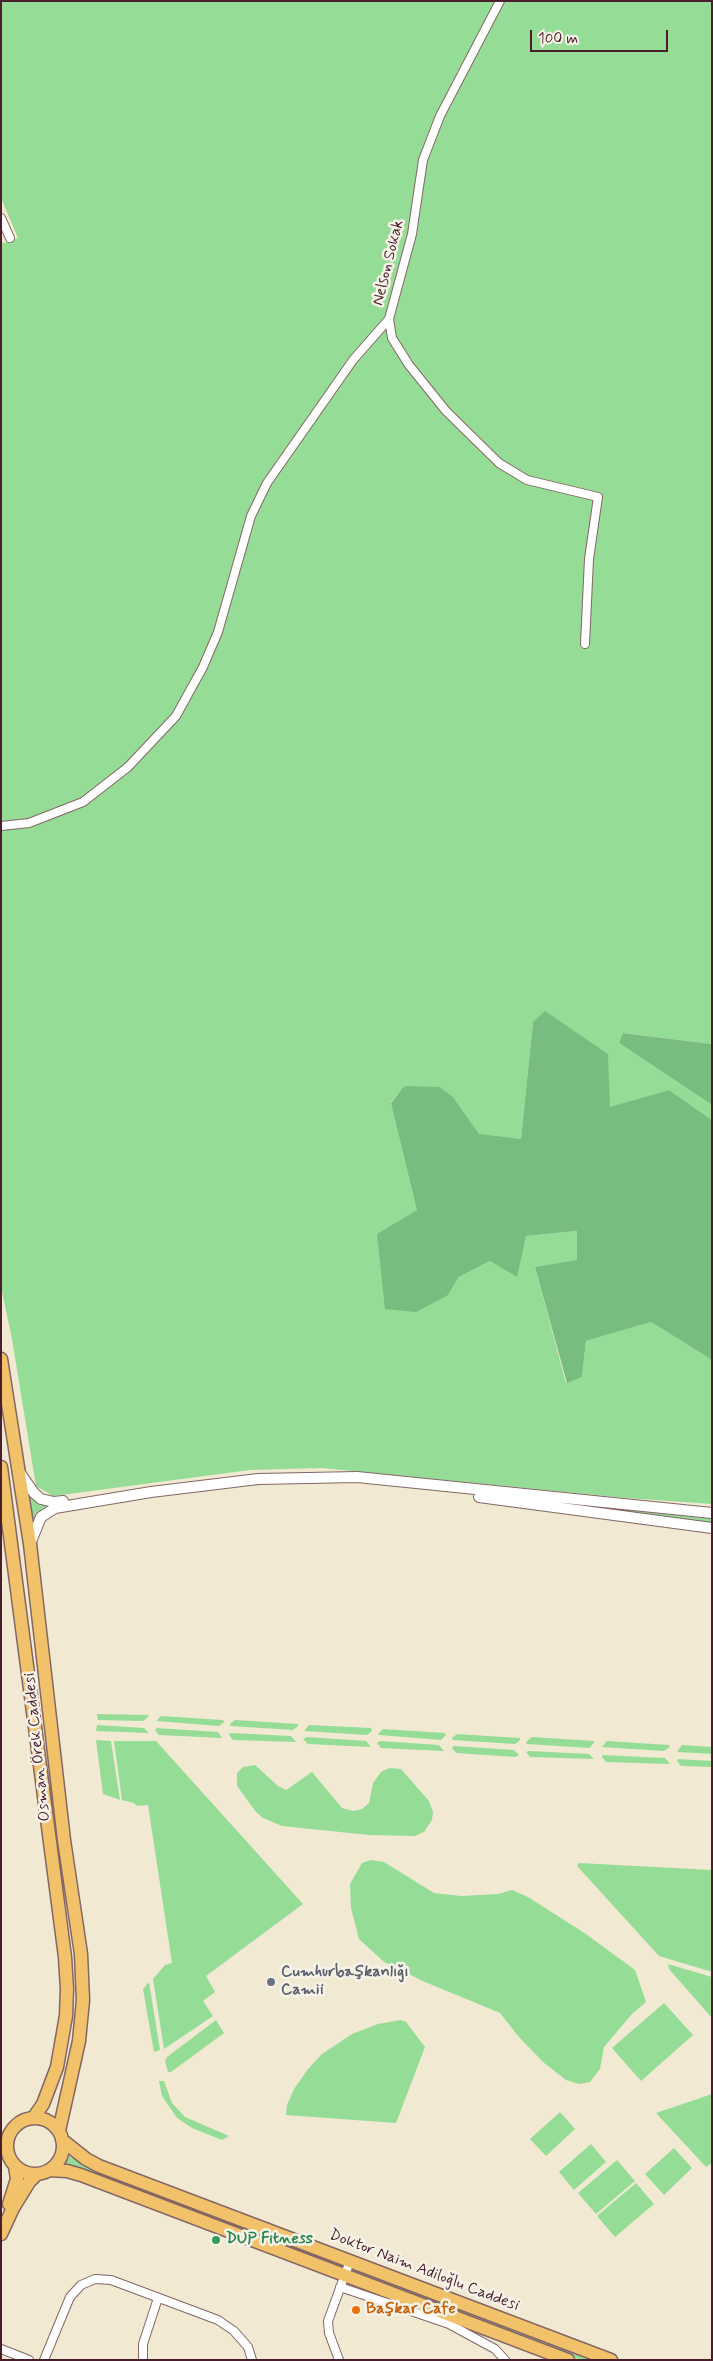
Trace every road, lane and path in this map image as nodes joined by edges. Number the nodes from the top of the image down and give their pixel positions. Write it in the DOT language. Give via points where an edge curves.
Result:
graph roads {
  1 [pos="500,1"];
  2 [pos="1,218"];
  3 [pos="10,238"];
  4 [pos="389,319"];
  5 [pos="585,644"];
  6 [pos="1,826"];
  7 [pos="1,1359"];
  8 [pos="1,1466"];
  9 [pos="20,1473"];
  10 [pos="324,1477"];
  11 [pos="143,1493"];
  12 [pos="712,1513"];
  13 [pos="712,1528"];
  14 [pos="30,1544"];
  15 [pos="34,2117"];
  16 [pos="18,2122"];
  17 [pos="1,2123"];
  18 [pos="61,2136"];
  19 [pos="4,2150"];
  20 [pos="14,2166"];
  21 [pos="43,2172"];
  22 [pos="3,2229"];
  23 [pos="350,2261"];
  24 [pos="342,2282"];
  25 [pos="158,2298"];
  26 [pos="1,2350"];
  27 [pos="29,2360"];
  28 [pos="44,2360"];
  29 [pos="143,2360"];
  30 [pos="252,2360"];
  31 [pos="339,2360"];
  32 [pos="505,2360"];
  33 [pos="568,2360"];
  34 [pos="611,2360"];
  1 -- 4 [label="street, Nelson Sokak" via="440,116 423,160 412,234"];
  2 -- 3 [label="street"];
  4 -- 5 [label="street, Nelson Sokak" via="392,338 410,365 446,411 499,463 527,480 598,497"];
  4 -- 6 [label="street" via="353,360 267,483 251,516 218,632 176,716 128,767 83,802 29,823"];
  7 -- 9 [label="main road, Osman Örek Caddesi"];
  8 -- 15 [label="main road, Osman Örek Caddesi" via="67,1989 57,2067 43,2104"];
  9 -- 11 [label="street" via="39,1497 54,1502"];
  9 -- 14 [label="main road, Osman Örek Caddesi"];
  10 -- 11 [label="street" via="258,1479"];
  10 -- 12 [label="street" via="357,1477"];
  10 -- 13 [label="street"];
  11 -- 14 [label="street" via="55,1508 42,1517"];
  14 -- 18 [label="main road, Osman Örek Caddesi" via="64,1840 81,1954 83,2000"];
  15 -- 16 [label="main road"];
  15 -- 18 [label="main road" via="49,2121"];
  16 -- 17 [label="main road"];
  16 -- 19 [label="main road"];
  18 -- 21 [label="main road" via="63,2147 59,2160"];
  18 -- 23 [label="main road, Doktor Naim Adiloğlu Caddesi" via="86,2159 99,2166"];
  19 -- 20 [label="main road"];
  20 -- 21 [label="main road" via="25,2173"];
  20 -- 22 [label="main road" via="17,2179"];
  21 -- 22 [label="main road" via="25,2188"];
  21 -- 24 [label="main road, Doktor Naim Adiloğlu Caddesi" via="81,2175"];
  23 -- 24 [label="street"];
  23 -- 34 [label="main road, Doktor Naim Adiloğlu Caddesi"];
  24 -- 31 [label="street" via="328,2321"];
  24 -- 32 [label="street" via="449,2324 495,2349"];
  24 -- 33 [label="main road, Doktor Naim Adiloğlu Caddesi"];
  25 -- 28 [label="street" via="111,2280 95,2279 81,2285 70,2297"];
  25 -- 29 [label="street" via="143,2344"];
  25 -- 30 [label="street" via="218,2320 234,2331 248,2348"];
  26 -- 27 [label="street"];
}
